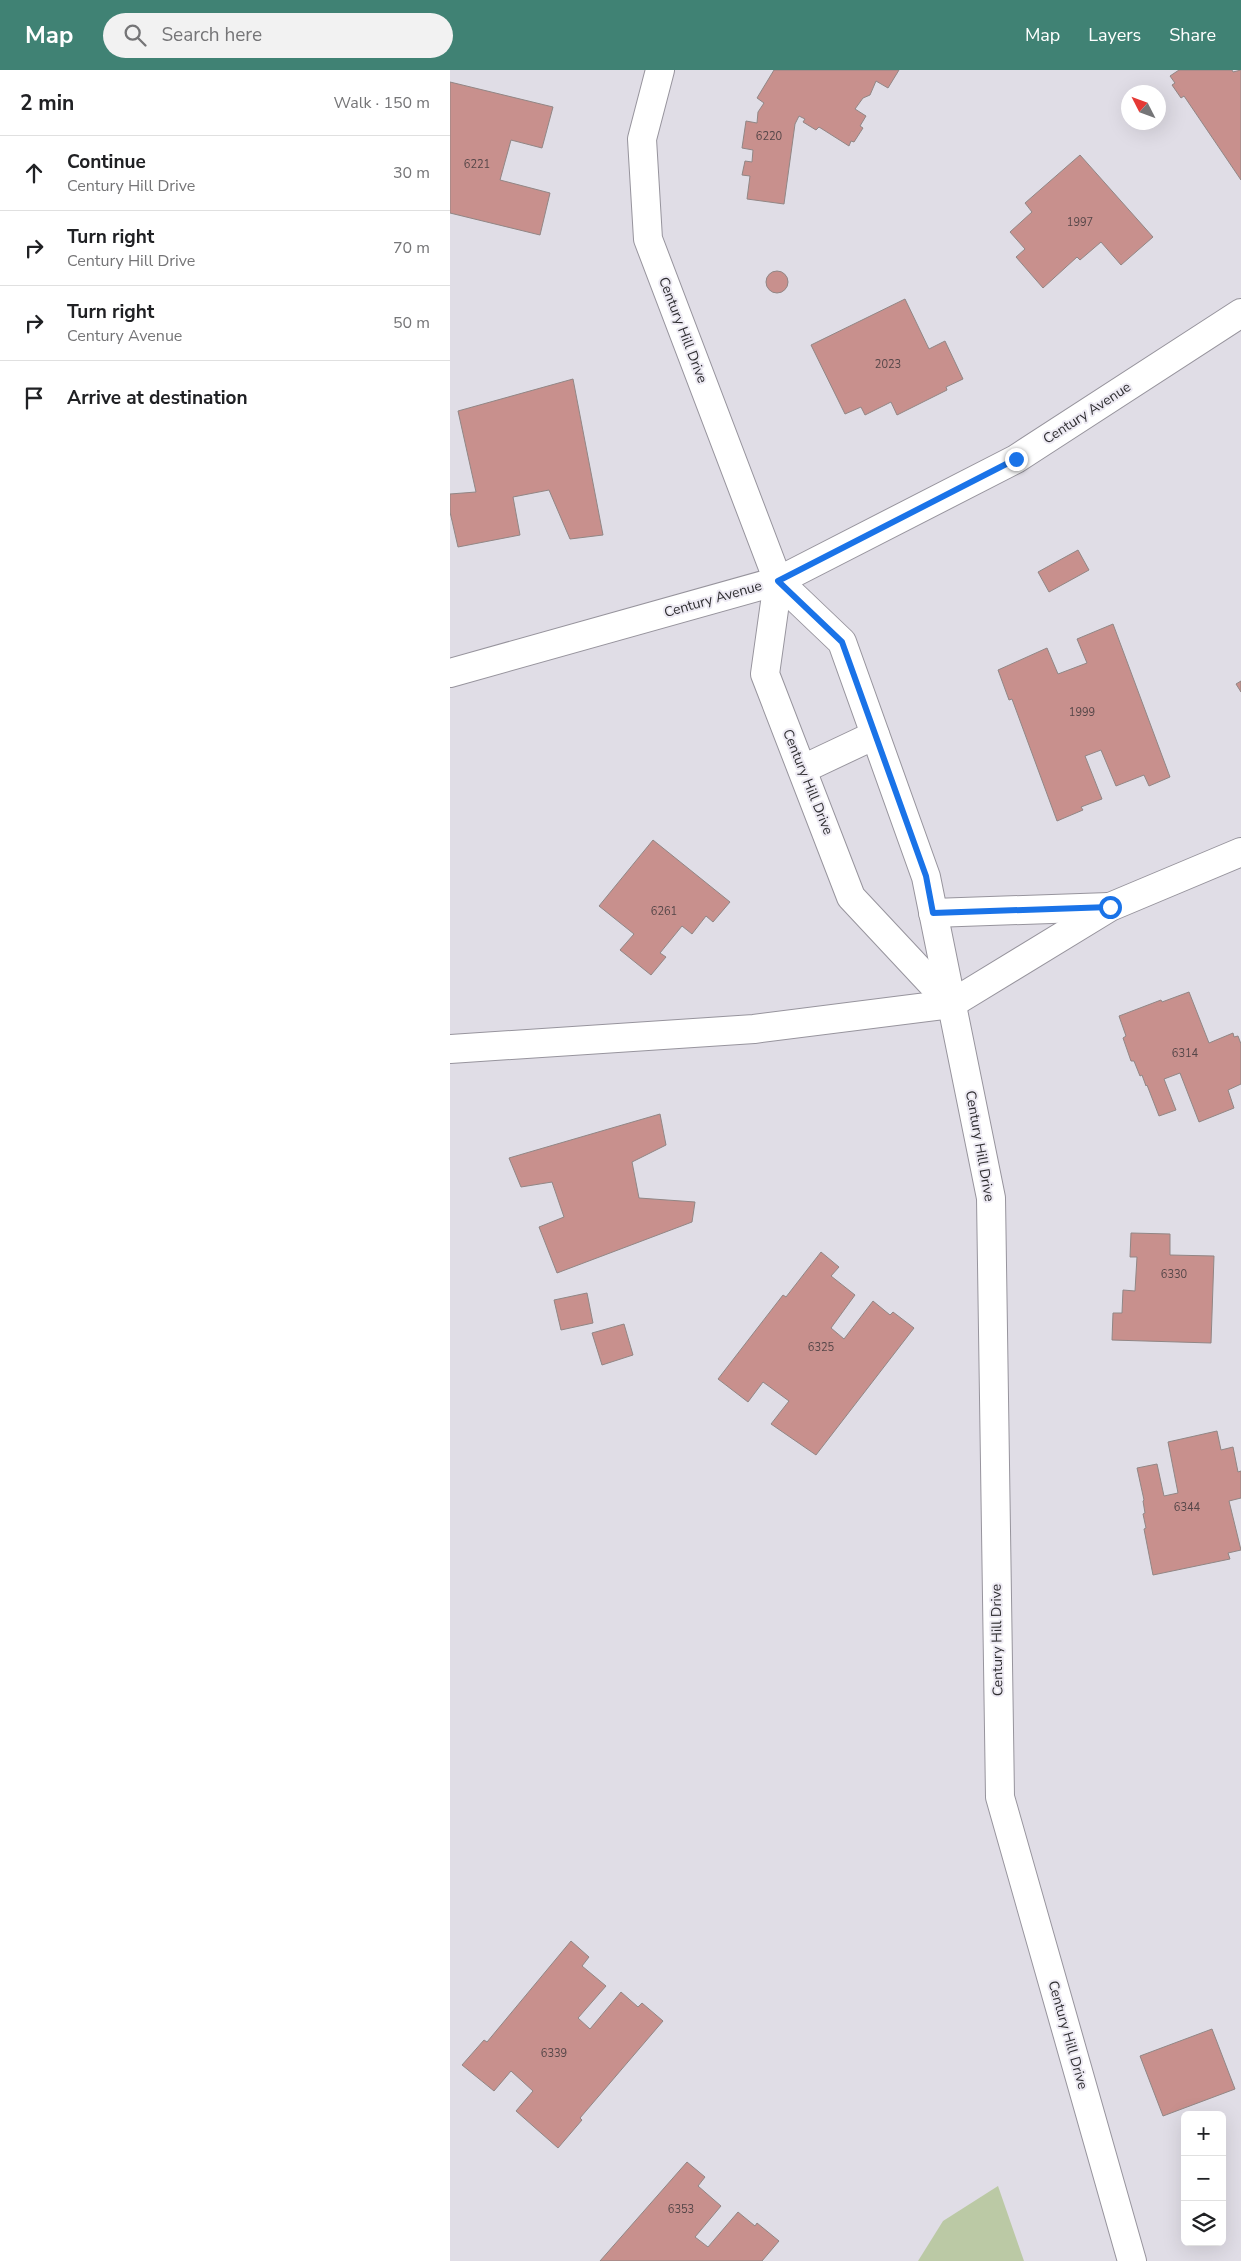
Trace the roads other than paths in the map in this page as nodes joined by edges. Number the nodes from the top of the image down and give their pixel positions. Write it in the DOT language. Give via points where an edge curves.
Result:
graph roads {
  1 [pos="660,70"];
  2 [pos="1241,312"];
  3 [pos="778,581"];
  4 [pos="450,673"];
  5 [pos="875,735"];
  6 [pos="803,770"];
  7 [pos="1241,852"];
  8 [pos="1110,907"];
  9 [pos="933,913"];
  10 [pos="951,1004"];
  11 [pos="450,1048"];
  12 [pos="1132,2261"];
  1 -- 3 [label="street, Century Hill Drive" via="642,139 648,239"];
  2 -- 3 [label="street, Century Avenue" via="1016,459"];
  3 -- 4 [label="street, Century Avenue"];
  3 -- 5 [label="street, Century Hill Drive" via="842,642"];
  3 -- 6 [label="street, Century Hill Drive" via="765,674"];
  5 -- 6 [label="street"];
  5 -- 9 [label="street, Century Hill Drive" via="926,876"];
  6 -- 10 [label="street, Century Hill Drive" via="851,897"];
  7 -- 8 [label="street"];
  8 -- 9 [label="street"];
  8 -- 10 [label="street"];
  9 -- 10 [label="street, Century Hill Drive"];
  10 -- 11 [label="street" via="754,1029"];
  10 -- 12 [label="street, Century Hill Drive" via="991,1198 1000,1797"];
}
